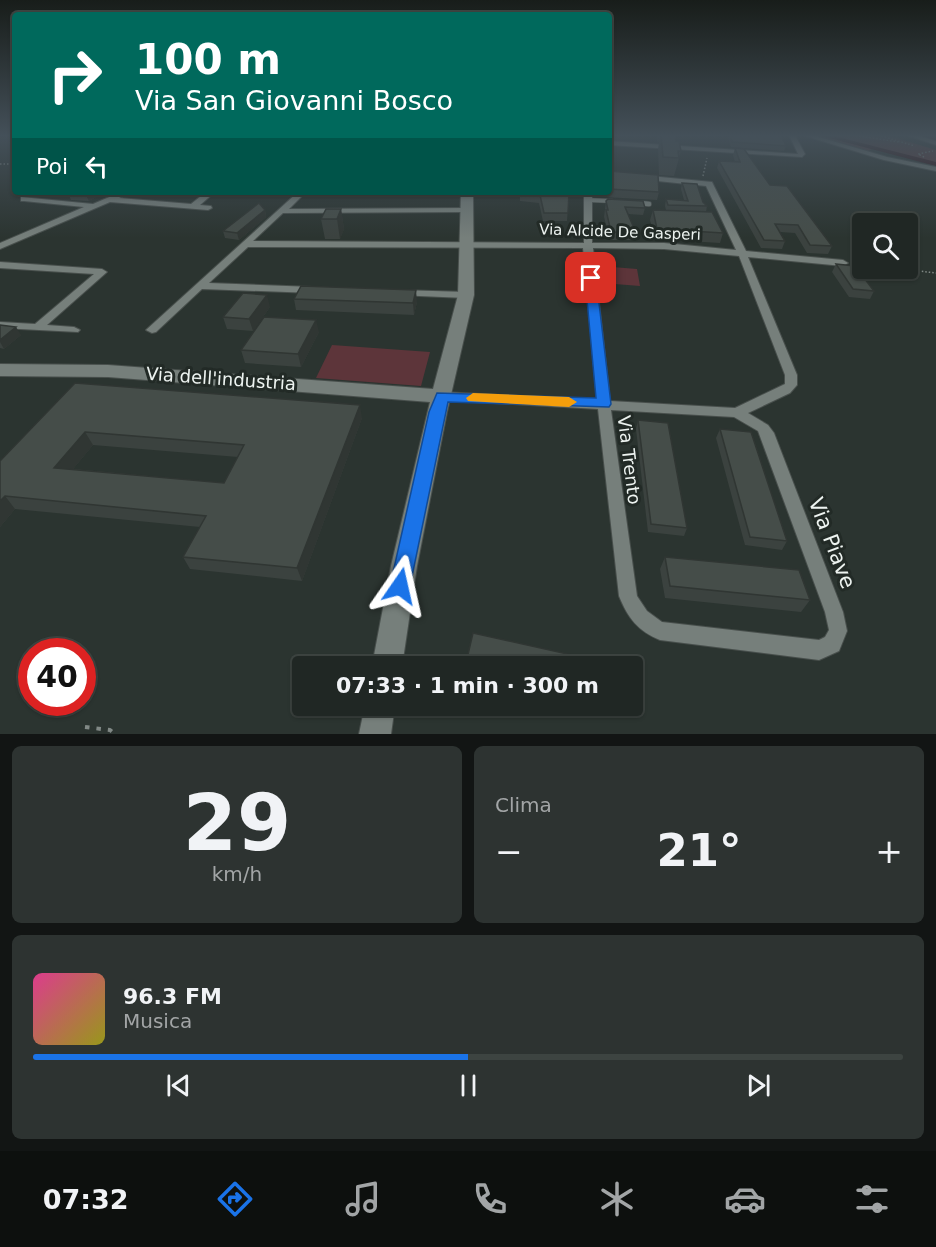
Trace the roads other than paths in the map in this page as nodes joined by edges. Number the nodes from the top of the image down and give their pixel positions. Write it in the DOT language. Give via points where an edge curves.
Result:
graph roads {
  1 [pos="612,174"];
  2 [pos="64,195"];
  3 [pos="120,195"];
  4 [pos="207,195"];
  5 [pos="299,195"];
  6 [pos="467,195"];
  7 [pos="588,196"];
  8 [pos="24,199"];
  9 [pos="109,200"];
  10 [pos="51,202"];
  11 [pos="618,202"];
  12 [pos="628,202"];
  13 [pos="649,204"];
  14 [pos="94,206"];
  15 [pos="192,207"];
  16 [pos="208,208"];
  17 [pos="467,210"];
  18 [pos="281,211"];
  19 [pos="716,219"];
  20 [pos="727,219"];
  21 [pos="246,244"];
  22 [pos="467,244"];
  23 [pos="588,245"];
  24 [pos="0,246"];
  25 [pos="742,253"];
  26 [pos="843,263"];
  27 [pos="0,265"];
  28 [pos="201,286"];
  29 [pos="328,291"];
  30 [pos="385,292"];
  31 [pos="466,295"];
  32 [pos="0,325"];
  33 [pos="38,327"];
  34 [pos="74,330"];
  35 [pos="152,330"];
  36 [pos="0,370"];
  37 [pos="442,396"];
  38 [pos="604,404"];
  39 [pos="736,413"];
  40 [pos="641,621"];
  41 [pos="389,656"];
  42 [pos="378,716"];
  43 [pos="375,734"];
  1 -- 20 [label="street" via="707,183"];
  2 -- 10 [label="street"];
  3 -- 9 [label="street"];
  4 -- 15 [label="street"];
  5 -- 18 [label="street"];
  6 -- 17 [label="street"];
  7 -- 11 [label="lane"];
  7 -- 23 [label="street, Via Trento"];
  8 -- 10 [label="street"];
  9 -- 14 [label="street"];
  9 -- 15 [label="street"];
  10 -- 14 [label="street"];
  12 -- 13 [label="lane"];
  14 -- 24 [label="street"];
  15 -- 16 [label="street"];
  17 -- 18 [label="street"];
  17 -- 22 [label="street"];
  18 -- 21 [label="street"];
  19 -- 20 [label="street"];
  20 -- 25 [label="street"];
  21 -- 22 [label="street, Via Alcide De Gasperi"];
  21 -- 28 [label="street"];
  22 -- 23 [label="street, Via Alcide De Gasperi"];
  22 -- 31 [label="street"];
  23 -- 25 [label="street, Via Alcide De Gasperi"];
  23 -- 38 [label="street, Via Trento"];
  25 -- 26 [label="street, Via Alcide De Gasperi"];
  25 -- 39 [label="street" via="788,365 791,385"];
  27 -- 33 [label="street" via="102,272"];
  28 -- 29 [label="street"];
  28 -- 35 [label="street"];
  30 -- 31 [label="street"];
  31 -- 37 [label="street"];
  32 -- 33 [label="street"];
  33 -- 34 [label="street"];
  36 -- 37 [label="street, Via dell'industria" via="108,371"];
  37 -- 38 [label="street, Via Piave"];
  37 -- 41 [label="street" via="404,566"];
  38 -- 39 [label="street, Via Piave"];
  38 -- 40 [label="street, Via Trento" via="628,596"];
  39 -- 40 [label="street, Via Piave" via="767,434 838,631 832,644 819,650 660,632"];
  42 -- 43 [label="street"];
}
